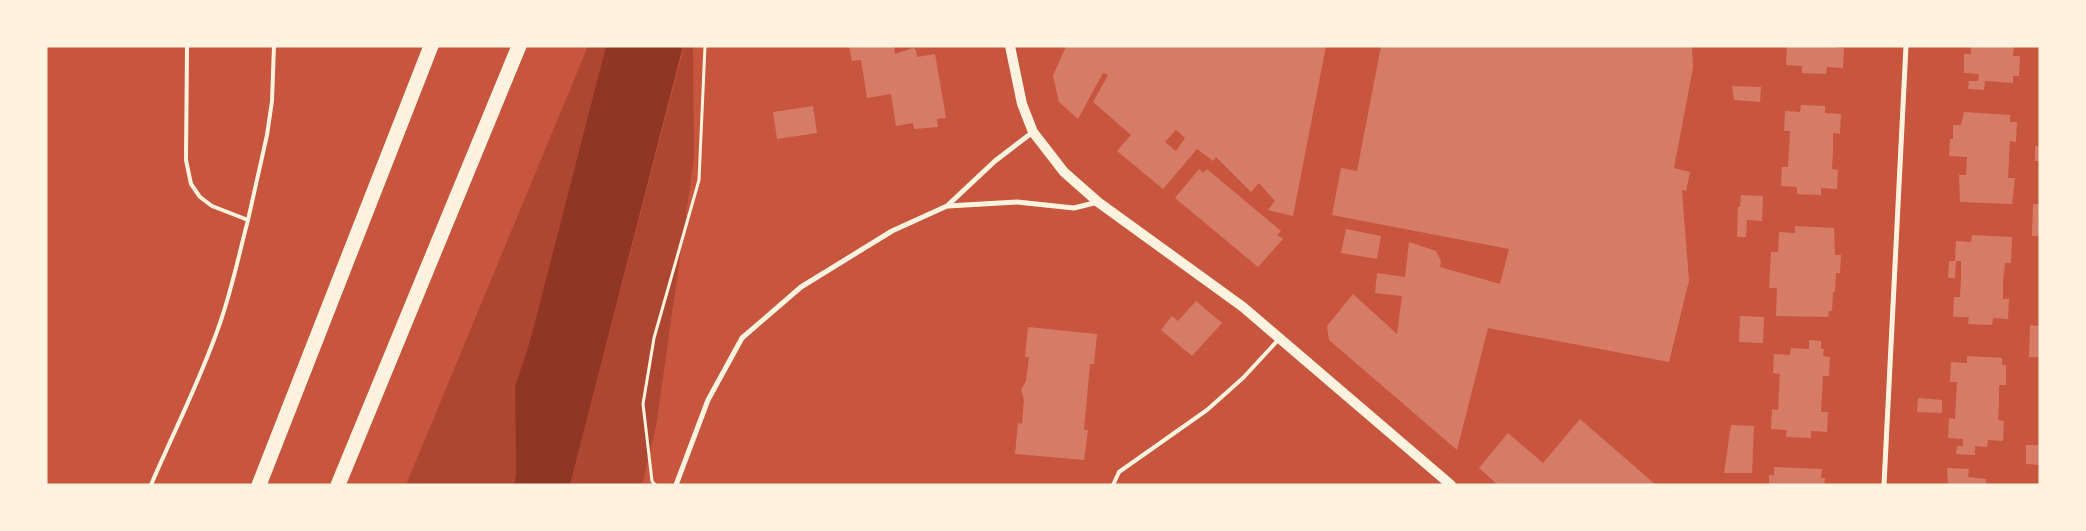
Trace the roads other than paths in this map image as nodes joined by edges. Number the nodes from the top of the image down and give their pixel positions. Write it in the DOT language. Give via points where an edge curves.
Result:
graph roads {
  1 [pos="187,46"];
  2 [pos="274,46"];
  3 [pos="431,46"];
  4 [pos="519,46"];
  5 [pos="1010,46"];
  6 [pos="1906,46"];
  7 [pos="1033,132"];
  8 [pos="1098,202"];
  9 [pos="947,206"];
  10 [pos="248,220"];
  11 [pos="1280,339"];
  12 [pos="151,485"];
  13 [pos="259,485"];
  14 [pos="338,485"];
  15 [pos="676,485"];
  16 [pos="1113,485"];
  17 [pos="1452,485"];
  18 [pos="1884,485"];
  1 -- 10 [label="lane" via="186,160 191,184 212,206"];
  2 -- 10 [label="lane" via="267,135"];
  3 -- 13 [label="highway"];
  4 -- 14 [label="highway"];
  5 -- 7 [label="main road" via="1022,104"];
  6 -- 18 [label="street"];
  7 -- 8 [label="main road" via="1064,172"];
  7 -- 9 [label="street" via="995,161"];
  8 -- 9 [label="street" via="1074,208 1018,202"];
  8 -- 11 [label="main road" via="1243,307"];
  9 -- 15 [label="street" via="892,231 801,287 742,338 708,400"];
  10 -- 12 [label="lane" via="220,323"];
  11 -- 16 [label="lane" via="1207,410 1119,472"];
  11 -- 17 [label="main road"];
}
